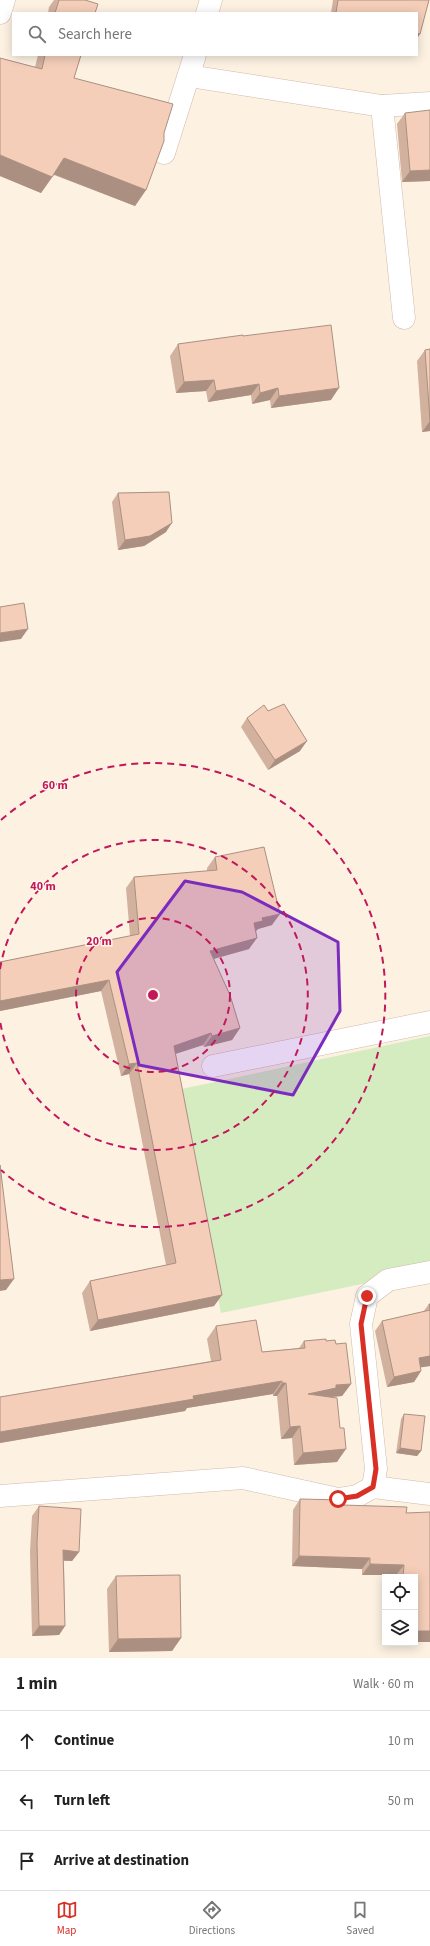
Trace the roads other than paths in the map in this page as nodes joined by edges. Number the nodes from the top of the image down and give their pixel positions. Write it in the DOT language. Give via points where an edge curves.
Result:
graph roads {
  1 [pos="4,0"];
  2 [pos="211,0"];
  3 [pos="207,12"];
  4 [pos="0,13"];
  5 [pos="195,56"];
  6 [pos="189,76"];
  7 [pos="430,103"];
  8 [pos="382,106"];
  9 [pos="164,153"];
  10 [pos="404,318"];
  11 [pos="430,1022"];
  12 [pos="213,1066"];
  13 [pos="430,1272"];
  14 [pos="373,1487"];
  15 [pos="430,1494"];
  16 [pos="0,1496"];
  1 -- 4 [label="street"];
  2 -- 3 [label="street"];
  5 -- 6 [label="street"];
  6 -- 8 [label="street"];
  6 -- 9 [label="street"];
  7 -- 8 [label="street"];
  8 -- 10 [label="street"];
  11 -- 12 [label="street"];
  13 -- 14 [label="street" via="388,1280 367,1296 361,1324 376,1469"];
  14 -- 15 [label="street"];
  14 -- 16 [label="street" via="357,1496 338,1499 242,1478"];
}
